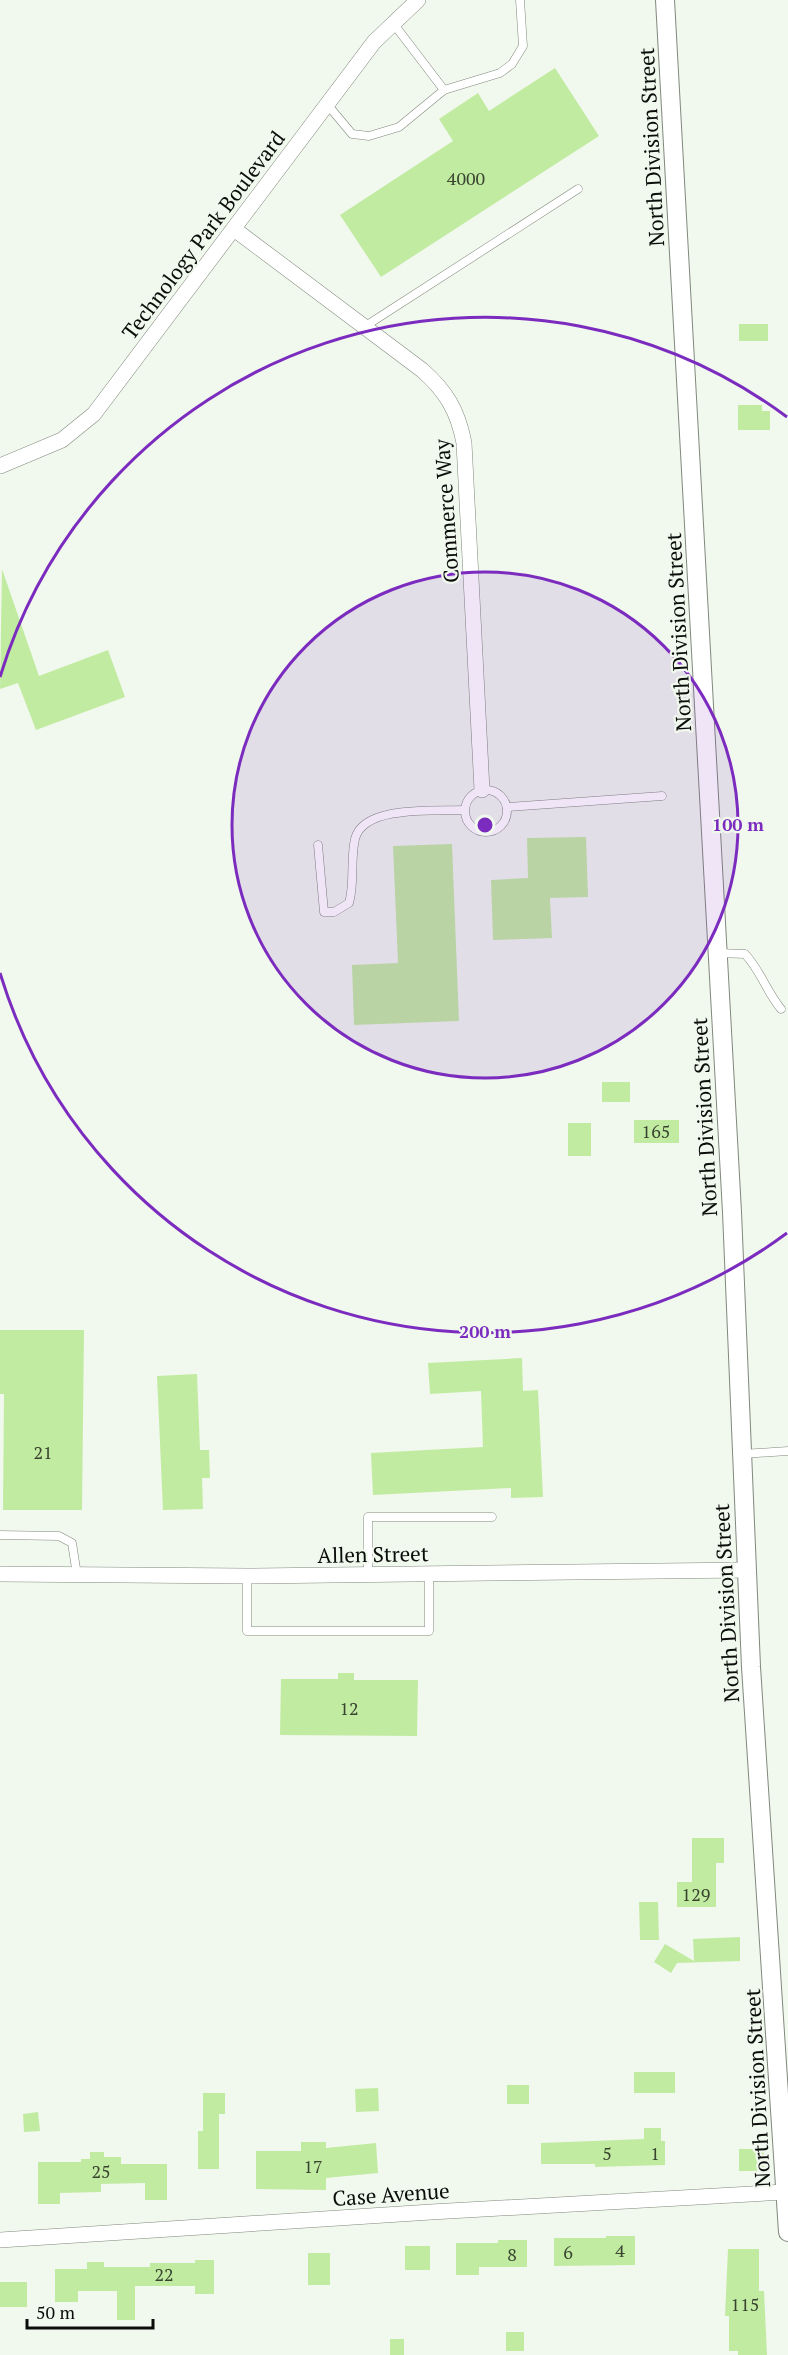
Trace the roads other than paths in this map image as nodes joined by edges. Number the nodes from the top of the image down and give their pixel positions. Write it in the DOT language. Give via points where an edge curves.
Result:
graph roads {
  1 [pos="418,0"];
  2 [pos="520,0"];
  3 [pos="665,0"];
  4 [pos="392,22"];
  5 [pos="444,90"];
  6 [pos="327,104"];
  7 [pos="579,189"];
  8 [pos="234,229"];
  9 [pos="364,327"];
  10 [pos="0,466"];
  11 [pos="482,790"];
  12 [pos="662,796"];
  13 [pos="507,807"];
  14 [pos="464,810"];
  15 [pos="318,845"];
  16 [pos="716,953"];
  17 [pos="781,1009"];
  18 [pos="788,1451"];
  19 [pos="741,1454"];
  20 [pos="492,1518"];
  21 [pos="0,1535"];
  22 [pos="747,1570"];
  23 [pos="0,1574"];
  24 [pos="429,1574"];
  25 [pos="77,1575"];
  26 [pos="368,1575"];
  27 [pos="247,1576"];
  28 [pos="785,2192"];
  29 [pos="788,2232"];
  30 [pos="0,2240"];
  1 -- 4 [label="street, Technology Park Boulevard"];
  2 -- 5 [label="lane" via="523,46 512,64 500,73"];
  3 -- 16 [label="street, North Division Street"];
  4 -- 5 [label="lane"];
  4 -- 6 [label="street, Technology Park Boulevard"];
  5 -- 6 [label="lane" via="399,127 369,136 352,134"];
  6 -- 8 [label="street, Technology Park Boulevard"];
  7 -- 9 [label="lane"];
  8 -- 9 [label="street, Commerce Way"];
  8 -- 10 [label="street, Technology Park Boulevard" via="85,424 50,446"];
  9 -- 11 [label="street, Commerce Way" via="438,384 453,404 460,423"];
  11 -- 13 [label="lane" via="496,792"];
  11 -- 14 [label="lane" via="470,796"];
  12 -- 13 [label="lane"];
  13 -- 14 [label="lane" via="504,822 488,832 473,829"];
  14 -- 15 [label="lane" via="383,814 367,821 356,836 349,903 334,912 324,912"];
  16 -- 17 [label="lane" via="745,954 758,967 771,997"];
  16 -- 19 [label="street, North Division Street" via="732,1212"];
  18 -- 19 [label="lane"];
  19 -- 22 [label="street, North Division Street"];
  20 -- 26 [label="lane" via="368,1518"];
  21 -- 25 [label="lane" via="59,1536 72,1543"];
  22 -- 24 [label="street, Allen Street"];
  22 -- 28 [label="street, North Division Street"];
  23 -- 25 [label="street, Allen Street"];
  24 -- 26 [label="street, Allen Street"];
  24 -- 27 [label="lane" via="429,1631 247,1631"];
  25 -- 27 [label="street, Allen Street"];
  26 -- 27 [label="street, Allen Street"];
  28 -- 29 [label="street, North Division Street"];
  28 -- 30 [label="street, Case Avenue"];
}
